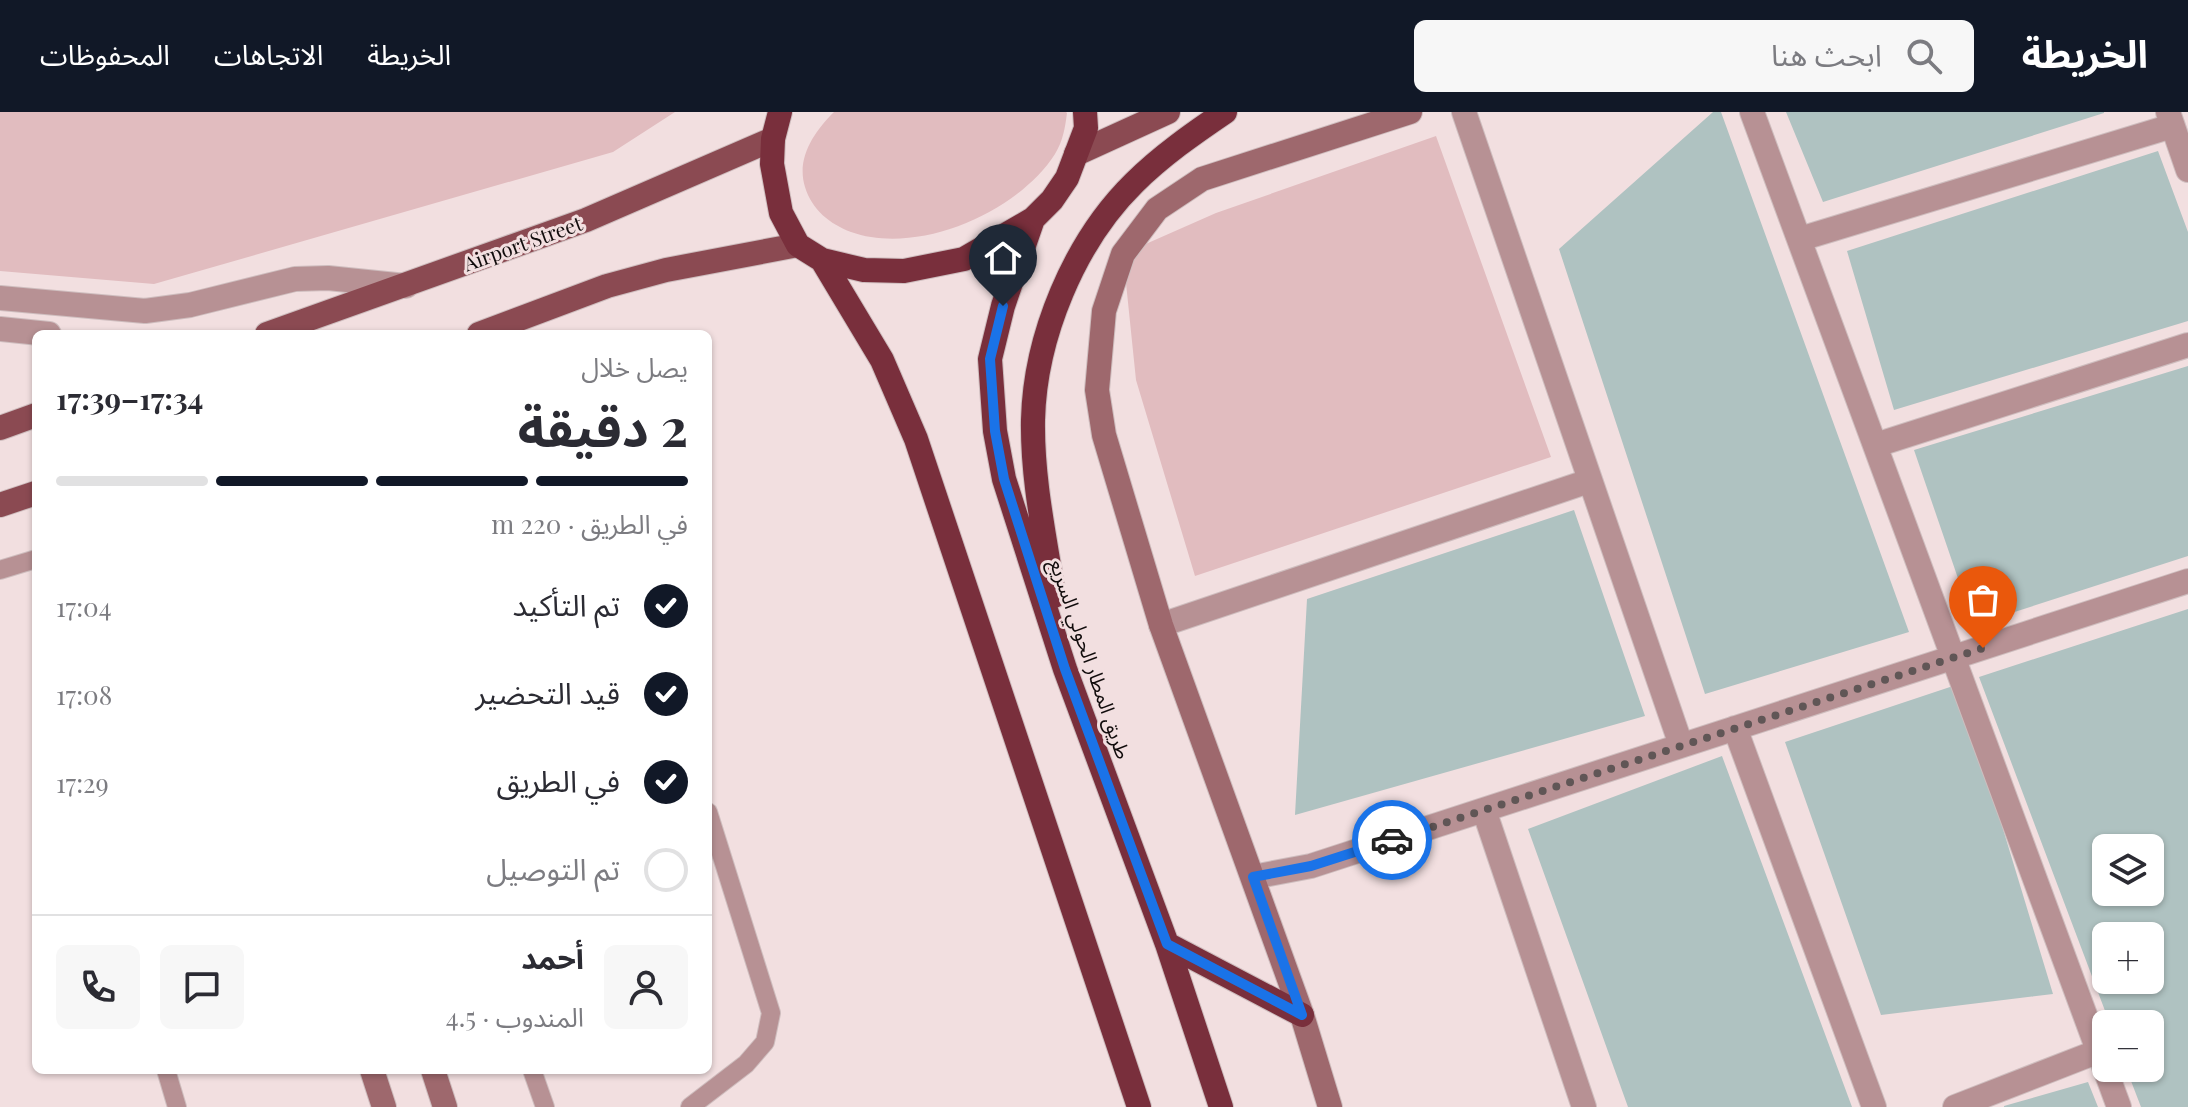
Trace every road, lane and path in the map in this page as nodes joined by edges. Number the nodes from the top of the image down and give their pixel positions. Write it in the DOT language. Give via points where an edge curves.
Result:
graph roads {
  1 [pos="780,112"];
  2 [pos="1085,112"];
  3 [pos="1168,112"];
  4 [pos="1225,112"];
  5 [pos="1410,112"];
  6 [pos="1464,112"];
  7 [pos="1752,112"];
  8 [pos="2170,119"];
  9 [pos="773,139"];
  10 [pos="1076,154"];
  11 [pos="2188,170"];
  12 [pos="1033,219"];
  13 [pos="1800,239"];
  14 [pos="798,245"];
  15 [pos="822,260"];
  16 [pos="409,286"];
  17 [pos="0,298"];
  18 [pos="0,329"];
  19 [pos="279,330"];
  20 [pos="490,330"];
  21 [pos="32,332"];
  22 [pos="2188,345"];
  23 [pos="32,416"];
  24 [pos="0,428"];
  25 [pos="1876,445"];
  26 [pos="1589,481"];
  27 [pos="32,494"];
  28 [pos="0,505"];
  29 [pos="32,560"];
  30 [pos="0,570"];
  31 [pos="2188,581"];
  32 [pos="1161,625"];
  33 [pos="1953,657"];
  34 [pos="1065,669"];
  35 [pos="1735,728"];
  36 [pos="1681,745"];
  37 [pos="1484,810"];
  38 [pos="712,825"];
  39 [pos="1253,877"];
  40 [pos="1167,944"];
  41 [pos="1302,1015"];
  42 [pos="2092,1032"];
  43 [pos="2092,1054"];
  44 [pos="167,1074"];
  45 [pos="373,1074"];
  46 [pos="434,1074"];
  47 [pos="533,1074"];
  48 [pos="2110,1082"];
  49 [pos="177,1107"];
  50 [pos="384,1107"];
  51 [pos="445,1107"];
  52 [pos="545,1107"];
  53 [pos="690,1107"];
  54 [pos="1139,1107"];
  55 [pos="1221,1107"];
  56 [pos="1330,1107"];
  57 [pos="1584,1107"];
  58 [pos="1874,1107"];
  59 [pos="1955,1107"];
  60 [pos="2119,1107"];
  1 -- 9 [label="highway"];
  2 -- 10 [label="highway" via="1086,128"];
  3 -- 10 [label="main road"];
  4 -- 34 [label="highway" via="1133,184 1094,234 1047,326 1035,405 1035,467"];
  5 -- 32 [label="street" via="1202,179 1157,209 1123,254 1104,311 1097,390 1104,435"];
  6 -- 26 [label="street"];
  7 -- 13 [label="street"];
  8 -- 11 [label="street"];
  8 -- 13 [label="street"];
  9 -- 14 [label="highway" via="781,213"];
  9 -- 16 [label="main road, Airport Street" via="586,220"];
  10 -- 12 [label="highway" via="1067,178"];
  12 -- 15 [label="highway" via="964,259 904,271 864,270"];
  12 -- 34 [label="highway, طريق المطار الحولي السريع" via="990,359 995,431 1004,479"];
  13 -- 25 [label="street"];
  14 -- 15 [label="highway"];
  14 -- 20 [label="main road" via="607,286"];
  15 -- 54 [label="highway" via="882,360 921,451"];
  16 -- 17 [label="street" via="295,279 145,311"];
  16 -- 19 [label="main road, Airport Street"];
  18 -- 21 [label="street"];
  22 -- 25 [label="street"];
  23 -- 24 [label="main road"];
  25 -- 33 [label="street"];
  26 -- 32 [label="street"];
  26 -- 36 [label="street"];
  27 -- 28 [label="main road"];
  29 -- 30 [label="lane"];
  31 -- 33 [label="street"];
  32 -- 39 [label="street"];
  33 -- 35 [label="street"];
  33 -- 42 [label="street"];
  34 -- 40 [label="highway, طريق المطار الحولي السريع"];
  35 -- 36 [label="street"];
  35 -- 58 [label="street"];
  36 -- 37 [label="street"];
  37 -- 39 [label="street" via="1311,866"];
  37 -- 57 [label="street"];
  38 -- 53 [label="lane" via="771,1013 765,1042 746,1064"];
  39 -- 41 [label="street"];
  40 -- 41 [label="highway"];
  40 -- 55 [label="highway, طريق المطار الحولي السريع"];
  41 -- 56 [label="street"];
  43 -- 59 [label="street"];
  44 -- 49 [label="lane"];
  45 -- 50 [label="street"];
  46 -- 51 [label="street"];
  47 -- 52 [label="lane"];
  48 -- 60 [label="street"];
}
